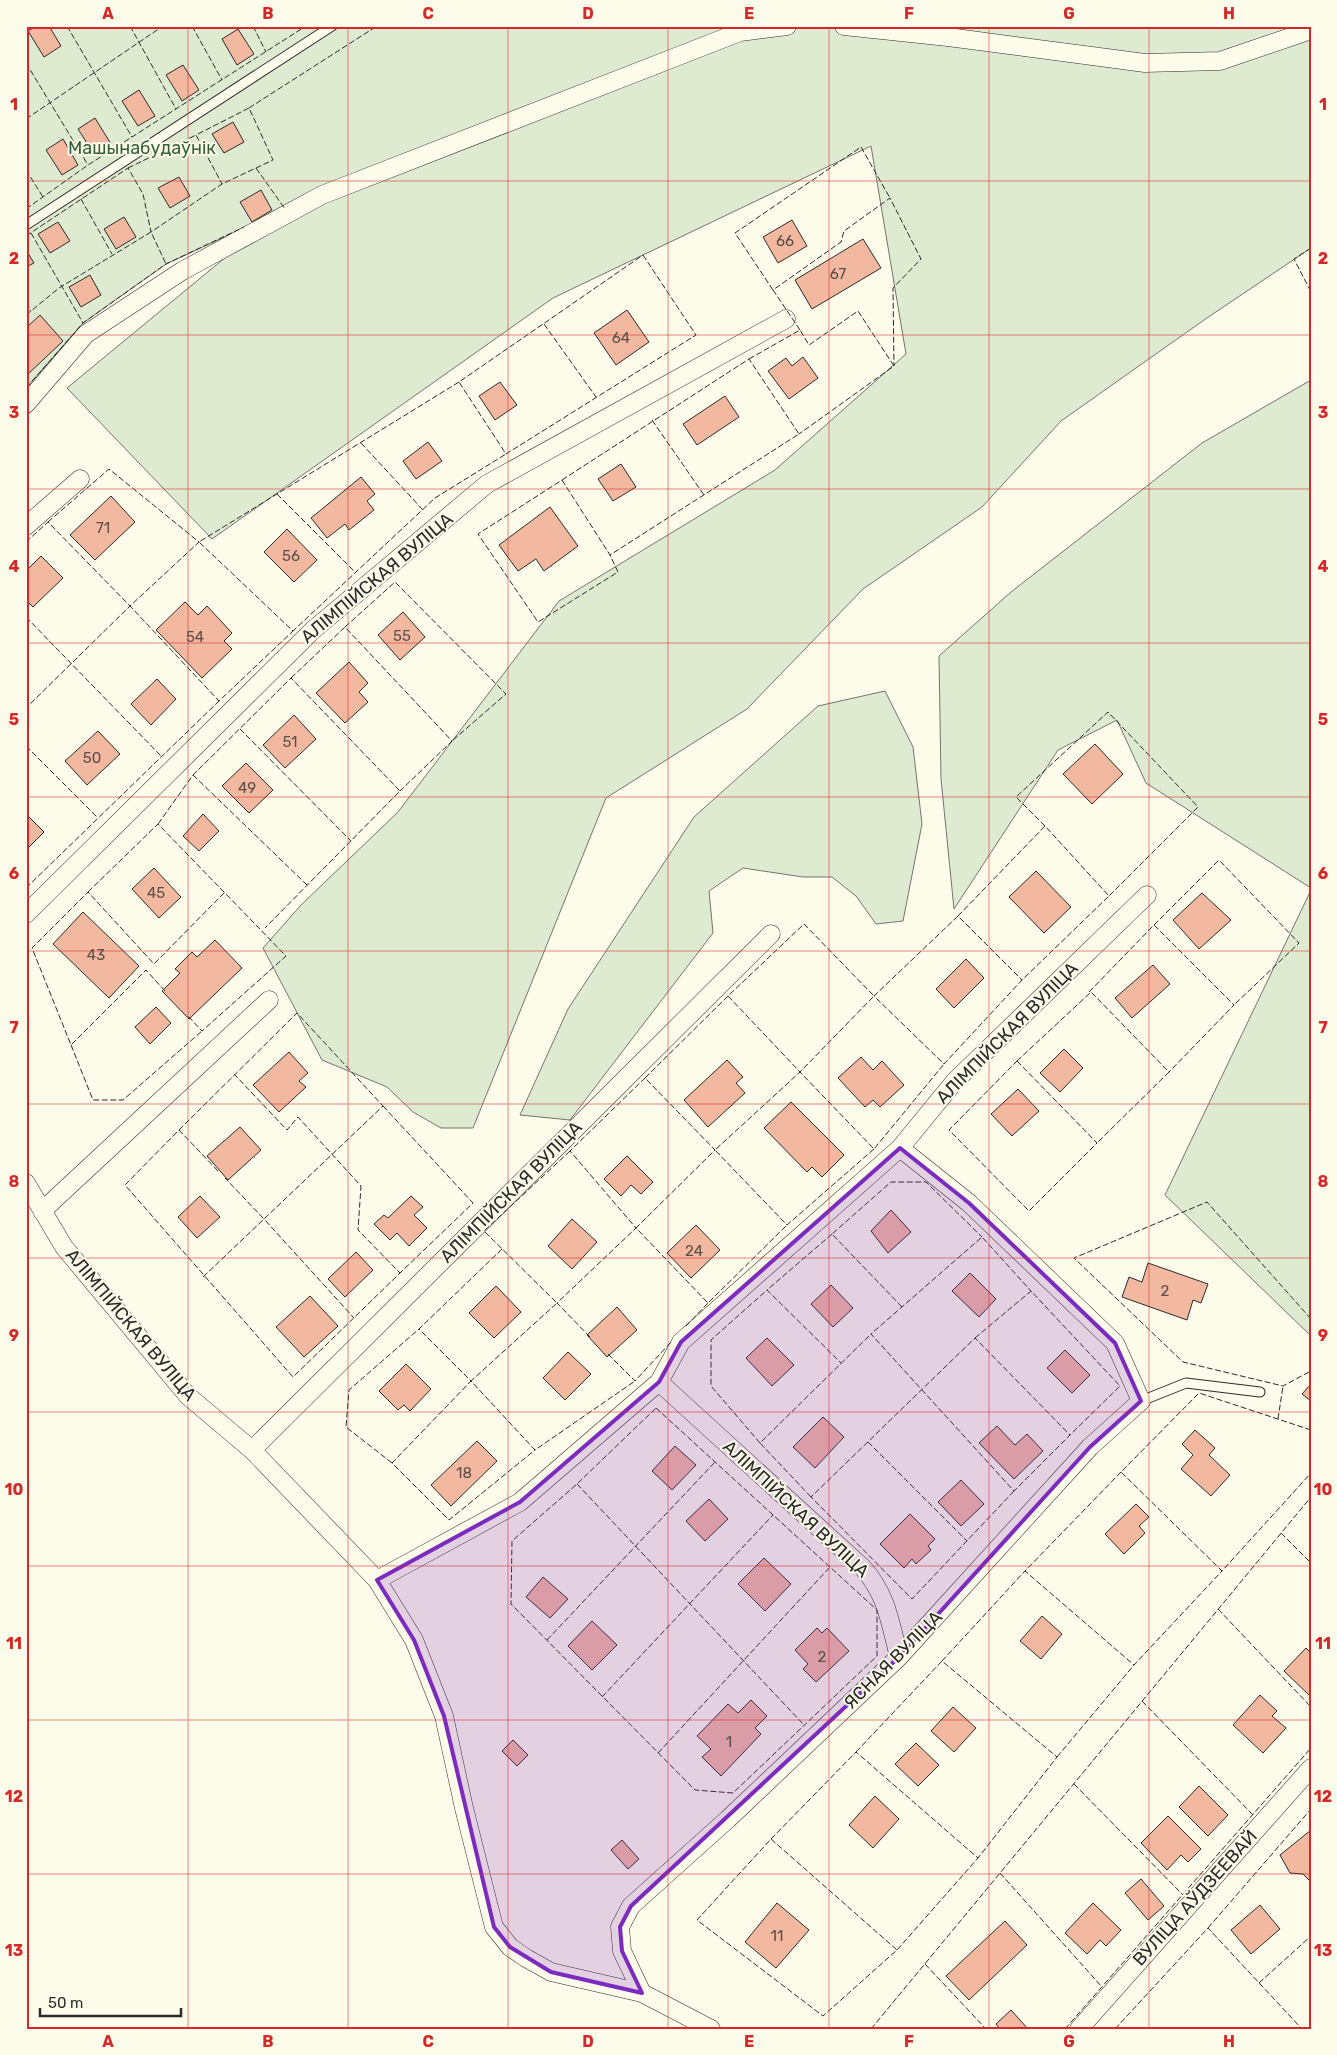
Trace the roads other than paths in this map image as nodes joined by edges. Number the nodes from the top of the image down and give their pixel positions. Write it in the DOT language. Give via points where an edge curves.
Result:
graph roads {
  1 [pos="332,26"];
  2 [pos="787,26"];
  3 [pos="844,26"];
  4 [pos="1311,30"];
  5 [pos="26,224"];
  6 [pos="786,319"];
  7 [pos="26,404"];
  8 [pos="80,479"];
  9 [pos="26,526"];
  10 [pos="1147,895"];
  11 [pos="26,914"];
  12 [pos="771,934"];
  13 [pos="269,1000"];
  14 [pos="900,1148"];
  15 [pos="26,1182"];
  16 [pos="42,1211"];
  17 [pos="658,1382"];
  18 [pos="1260,1392"];
  19 [pos="1141,1400"];
  20 [pos="252,1450"];
  21 [pos="376,1580"];
  22 [pos="899,1657"];
  23 [pos="1311,1768"];
  24 [pos="642,1993"];
  25 [pos="711,2029"];
  26 [pos="1079,2029"];
  1 -- 5 [label="lane"];
  2 -- 7 [label="street" via="740,32 322,195 182,271 86,334"];
  3 -- 4 [label="street" via="948,36 1145,63 1220,61"];
  6 -- 11 [label="street, АЛІМПІЙСКАЯ ВУЛІЦА" via="487,484 313,630"];
  8 -- 9 [label="street"];
  10 -- 14 [label="street, АЛІМПІЙСКАЯ ВУЛІЦА" via="955,1081"];
  12 -- 20 [label="street, АЛІМПІЙСКАЯ ВУЛІЦА"];
  13 -- 16 [label="street"];
  14 -- 17 [label="street, АЛІМПІЙСКАЯ ВУЛІЦА" via="681,1342"];
  14 -- 19 [label="street" via="969,1203 1115,1343"];
  15 -- 16 [label="street, АЛІМПІЙСКАЯ ВУЛІЦА"];
  16 -- 20 [label="street, АЛІМПІЙСКАЯ ВУЛІЦА" via="64,1246 188,1396"];
  17 -- 21 [label="street, АЛІМПІЙСКАЯ ВУЛІЦА" via="520,1502"];
  17 -- 22 [label="street, АЛІМПІЙСКАЯ ВУЛІЦА" via="863,1568 876,1583 886,1604"];
  18 -- 19 [label="lane" via="1186,1384"];
  19 -- 22 [label="street, ЯСНАЯ ВУЛІЦА" via="1090,1447"];
  20 -- 21 [label="street, АЛІМПІЙСКАЯ ВУЛІЦА"];
  21 -- 24 [label="street" via="414,1640 444,1716 494,1928 510,1947 551,1972"];
  22 -- 24 [label="street, ЯСНАЯ ВУЛІЦА" via="631,1906 620,1927 622,1951"];
  23 -- 26 [label="street, ВУЛІЦА АЎДЗЕЕВАЙ"];
  24 -- 25 [label="street"];
}
